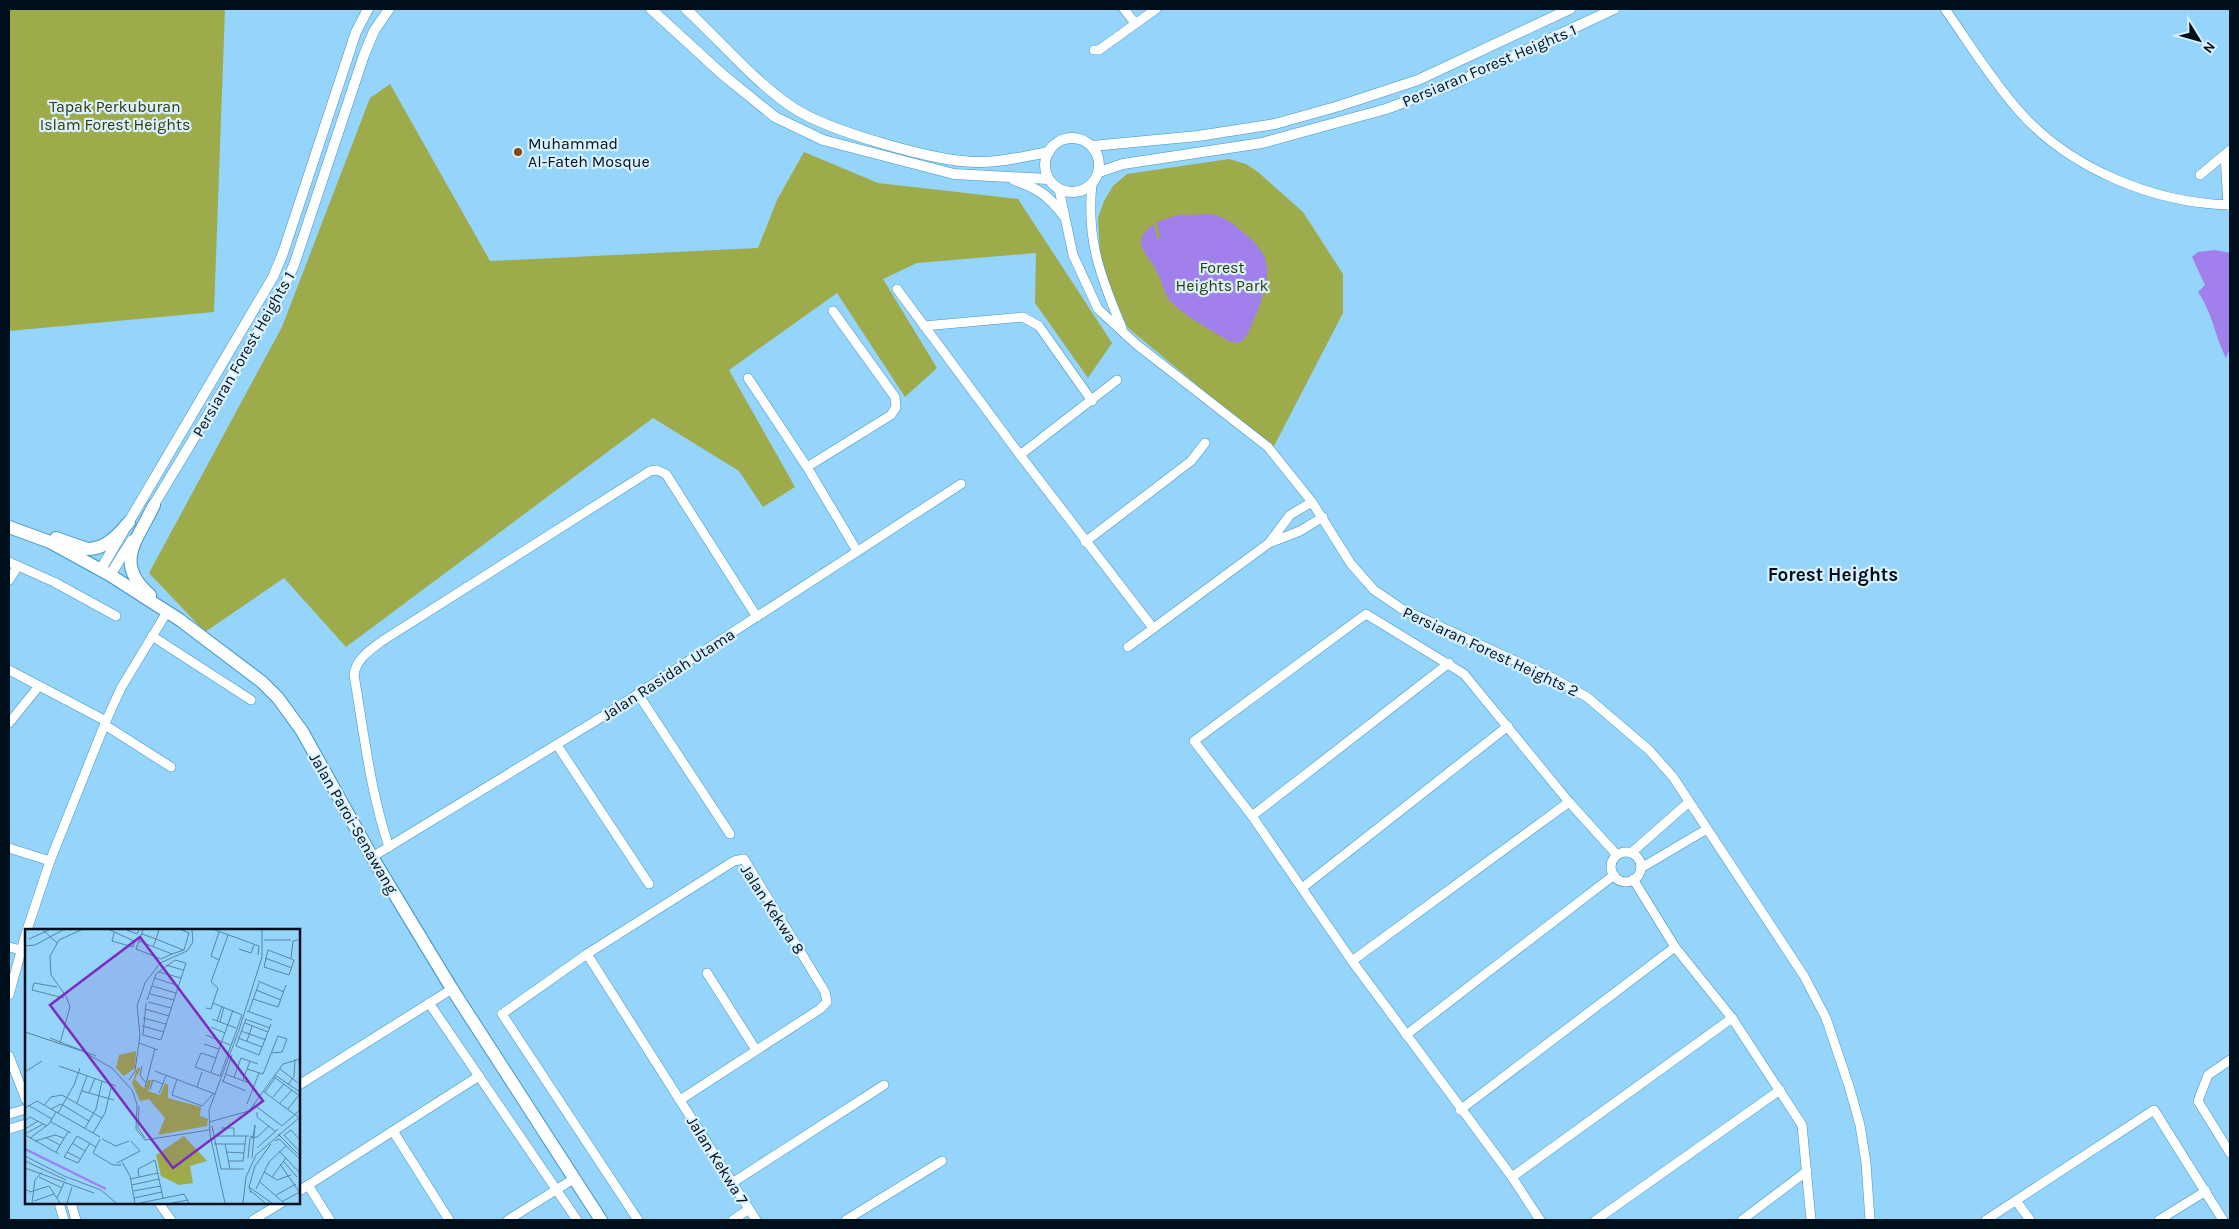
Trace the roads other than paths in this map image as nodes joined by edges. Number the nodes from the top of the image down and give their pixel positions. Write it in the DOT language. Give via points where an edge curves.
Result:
graph roads {
  1 [pos="368,9"];
  2 [pos="388,9"];
  3 [pos="651,9"];
  4 [pos="686,9"];
  5 [pos="1124,9"];
  6 [pos="1156,9"];
  7 [pos="1570,9"];
  8 [pos="1614,9"];
  9 [pos="1945,9"];
  10 [pos="1135,23"];
  11 [pos="1094,50"];
  12 [pos="1092,146"];
  13 [pos="1049,152"];
  14 [pos="2228,153"];
  15 [pos="1098,172"];
  16 [pos="2200,175"];
  17 [pos="998,176"];
  18 [pos="1048,179"];
  19 [pos="1092,184"];
  20 [pos="1058,189"];
  21 [pos="2229,205"];
  22 [pos="1064,216"];
  23 [pos="897,289"];
  24 [pos="833,312"];
  25 [pos="924,326"];
  26 [pos="1123,331"];
  27 [pos="748,378"];
  28 [pos="1117,380"];
  29 [pos="1092,401"];
  30 [pos="1205,443"];
  31 [pos="1020,456"];
  32 [pos="807,467"];
  33 [pos="961,484"];
  34 [pos="1312,502"];
  35 [pos="154,505"];
  36 [pos="1323,518"];
  37 [pos="129,522"];
  38 [pos="9,527"];
  39 [pos="1085,542"];
  40 [pos="1269,543"];
  41 [pos="857,550"];
  42 [pos="13,564"];
  43 [pos="106,572"];
  44 [pos="9,580"];
  45 [pos="168,612"];
  46 [pos="116,616"];
  47 [pos="757,617"];
  48 [pos="180,620"];
  49 [pos="1153,628"];
  50 [pos="152,636"];
  51 [pos="1128,647"];
  52 [pos="1449,663"];
  53 [pos="9,670"];
  54 [pos="39,686"];
  55 [pos="638,694"];
  56 [pos="250,700"];
  57 [pos="9,723"];
  58 [pos="105,723"];
  59 [pos="1508,726"];
  60 [pos="556,745"];
  61 [pos="171,767"];
  62 [pos="1569,802"];
  63 [pos="1689,802"];
  64 [pos="1252,816"];
  65 [pos="1707,829"];
  66 [pos="730,834"];
  67 [pos="389,847"];
  68 [pos="9,848"];
  69 [pos="1631,853"];
  70 [pos="1617,855"];
  71 [pos="372,858"];
  72 [pos="50,861"];
  73 [pos="1641,868"];
  74 [pos="1614,875"];
  75 [pos="1634,880"];
  76 [pos="649,884"];
  77 [pos="1302,888"];
  78 [pos="28,929"];
  79 [pos="25,938"];
  80 [pos="9,947"];
  81 [pos="1675,947"];
  82 [pos="21,950"];
  83 [pos="587,954"];
  84 [pos="1352,961"];
  85 [pos="707,973"];
  86 [pos="452,989"];
  87 [pos="9,995"];
  88 [pos="430,1004"];
  89 [pos="1732,1018"];
  90 [pos="1406,1035"];
  91 [pos="756,1050"];
  92 [pos="9,1056"];
  93 [pos="2230,1060"];
  94 [pos="479,1076"];
  95 [pos="300,1084"];
  96 [pos="884,1085"];
  97 [pos="1780,1090"];
  98 [pos="25,1097"];
  99 [pos="680,1100"];
  100 [pos="25,1109"];
  101 [pos="1460,1110"];
  102 [pos="9,1114"];
  103 [pos="25,1124"];
  104 [pos="9,1129"];
  105 [pos="393,1131"];
  106 [pos="2230,1153"];
  107 [pos="942,1161"];
  108 [pos="1807,1171"];
  109 [pos="574,1178"];
  110 [pos="1512,1178"];
  111 [pos="732,1183"];
  112 [pos="308,1186"];
  113 [pos="300,1190"];
  114 [pos="556,1190"];
  115 [pos="2206,1191"];
  116 [pos="2017,1202"];
  117 [pos="59,1204"];
  118 [pos="71,1204"];
  119 [pos="160,1204"];
  120 [pos="279,1204"];
  121 [pos="749,1209"];
  122 [pos="64,1220"];
  123 [pos="76,1220"];
  124 [pos="171,1220"];
  125 [pos="253,1220"];
  126 [pos="330,1220"];
  127 [pos="449,1220"];
  128 [pos="508,1220"];
  129 [pos="577,1220"];
  130 [pos="601,1220"];
  131 [pos="638,1220"];
  132 [pos="733,1220"];
  133 [pos="756,1220"];
  134 [pos="846,1220"];
  135 [pos="1540,1220"];
  136 [pos="1596,1220"];
  137 [pos="1742,1220"];
  138 [pos="1811,1220"];
  139 [pos="1870,1220"];
  140 [pos="1986,1220"];
  141 [pos="2030,1220"];
  142 [pos="2159,1220"];
  143 [pos="2223,1220"];
  1 -- 37 [label="street, Persiaran Forest Heights 1" via="356,32 273,277"];
  2 -- 35 [label="street, Persiaran Forest Heights 1" via="364,55 284,287"];
  3 -- 17 [label="street" via="775,117 804,132 823,140 954,174"];
  4 -- 13 [label="street" via="771,91 813,119 956,160 1007,160"];
  5 -- 10 [label="street"];
  6 -- 10 [label="street"];
  7 -- 12 [label="street, Persiaran Forest Heights 1" via="1418,80 1340,106 1275,124 1198,136"];
  8 -- 15 [label="street, Persiaran Forest Heights 1" via="1458,82 1386,109 1262,143 1123,164"];
  9 -- 21 [label="street" via="2020,113 2080,160 2137,187 2204,204"];
  10 -- 11 [label="street" via="1099,50"];
  12 -- 13 [label="street" via="1080,139 1066,139"];
  12 -- 15 [label="street" via="1098,158"];
  13 -- 18 [label="street" via="1045,165"];
  14 -- 16 [label="street"];
  14 -- 21 [label="street"];
  15 -- 19 [label="street"];
  17 -- 18 [label="street"];
  17 -- 22 [label="street" via="1040,190"];
  18 -- 20 [label="street"];
  19 -- 20 [label="street" via="1079,192"];
  19 -- 26 [label="street" via="1089,211 1094,249 1102,280"];
  20 -- 22 [label="street, Persiaran Forest Heights 2"];
  22 -- 26 [label="street, Persiaran Forest Heights 2" via="1073,255 1098,309"];
  23 -- 25 [label="street"];
  24 -- 32 [label="street" via="896,398 896,407 891,415"];
  25 -- 29 [label="street" via="1023,317 1032,320"];
  25 -- 31 [label="street"];
  26 -- 34 [label="street, Persiaran Forest Heights 2" via="1268,447"];
  27 -- 32 [label="street"];
  28 -- 29 [label="street"];
  29 -- 31 [label="street"];
  30 -- 39 [label="street" via="1191,461"];
  31 -- 39 [label="street"];
  32 -- 41 [label="street"];
  33 -- 41 [label="street, Jalan Rasidah Utama"];
  34 -- 36 [label="street, Persiaran Forest Heights 2"];
  34 -- 40 [label="street" via="1290,515"];
  35 -- 43 [label="street, Persiaran Forest Heights 1"];
  35 -- 48 [label="main road" via="130,554 130,564 133,576 143,588"];
  36 -- 40 [label="street"];
  36 -- 63 [label="street, Persiaran Forest Heights 2" via="1351,564 1374,590 1402,609 1553,678 1587,697 1649,750 1673,777"];
  37 -- 38 [label="main road" via="106,545 87,549 35,530"];
  37 -- 43 [label="street, Persiaran Forest Heights 1"];
  38 -- 43 [label="main road, Jalan Paroi-Senawang" via="50,542"];
  39 -- 49 [label="street"];
  40 -- 49 [label="street"];
  41 -- 47 [label="street, Jalan Rasidah Utama"];
  42 -- 44 [label="street"];
  42 -- 46 [label="street"];
  43 -- 45 [label="main road, Jalan Paroi-Senawang"];
  45 -- 48 [label="main road, Jalan Paroi-Senawang"];
  45 -- 50 [label="street"];
  47 -- 55 [label="street, Jalan Rasidah Utama"];
  47 -- 67 [label="street" via="666,474 650,471 382,641 355,666 370,773"];
  48 -- 71 [label="main road, Jalan Paroi-Senawang" via="262,682 278,698 302,730"];
  49 -- 51 [label="street"];
  50 -- 56 [label="street"];
  50 -- 58 [label="street" via="121,688"];
  52 -- 59 [label="street" via="1464,674"];
  52 -- 64 [label="street"];
  52 -- 64 [label="street" via="1366,614 1194,741"];
  53 -- 54 [label="street"];
  54 -- 57 [label="street"];
  54 -- 58 [label="street"];
  55 -- 60 [label="street, Jalan Rasidah Utama"];
  55 -- 66 [label="street"];
  58 -- 61 [label="street"];
  58 -- 72 [label="street"];
  59 -- 62 [label="street"];
  59 -- 77 [label="street"];
  60 -- 67 [label="street, Jalan Rasidah Utama"];
  60 -- 76 [label="street"];
  62 -- 70 [label="street"];
  62 -- 84 [label="street"];
  63 -- 65 [label="street, Persiaran Forest Heights 2"];
  63 -- 69 [label="street"];
  64 -- 77 [label="street"];
  65 -- 73 [label="street"];
  65 -- 139 [label="street, Persiaran Forest Heights 2" via="1804,976 1826,1018 1860,1125"];
  67 -- 71 [label="street, Jalan Rasidah Utama"];
  68 -- 72 [label="street"];
  69 -- 70 [label="street"];
  69 -- 73 [label="street" via="1639,858"];
  70 -- 74 [label="street" via="1612,866"];
  71 -- 86 [label="main road, Jalan Paroi-Senawang"];
  72 -- 78 [label="street"];
  73 -- 75 [label="street"];
  74 -- 75 [label="street" via="1625,881"];
  74 -- 90 [label="street"];
  75 -- 81 [label="street"];
  77 -- 84 [label="street"];
  79 -- 82 [label="street"];
  80 -- 82 [label="street"];
  81 -- 89 [label="street"];
  81 -- 101 [label="street"];
  82 -- 87 [label="street"];
  83 -- 91 [label="street, Jalan Kekwa 8" via="734,861 744,859 825,992 827,1002"];
  83 -- 99 [label="street, Jalan Kekwa 7"];
  83 -- 131 [label="street, Jalan Kekwa 8" via="502,1014"];
  84 -- 90 [label="street"];
  85 -- 91 [label="street"];
  86 -- 88 [label="street"];
  86 -- 109 [label="main road, Jalan Paroi-Senawang"];
  88 -- 94 [label="street"];
  88 -- 95 [label="street"];
  89 -- 97 [label="street"];
  89 -- 110 [label="street"];
  90 -- 101 [label="street"];
  91 -- 99 [label="street, Jalan Kekwa 8"];
  92 -- 98 [label="street"];
  93 -- 106 [label="street" via="2208,1075 2198,1101"];
  94 -- 105 [label="street"];
  94 -- 114 [label="street"];
  96 -- 111 [label="street"];
  97 -- 108 [label="street" via="1802,1125"];
  97 -- 136 [label="street"];
  99 -- 111 [label="street, Jalan Kekwa 7"];
  100 -- 102 [label="street"];
  101 -- 110 [label="street"];
  103 -- 104 [label="street"];
  105 -- 112 [label="street"];
  105 -- 127 [label="street"];
  107 -- 134 [label="street"];
  108 -- 137 [label="street"];
  108 -- 138 [label="street"];
  109 -- 114 [label="street"];
  109 -- 130 [label="main road, Jalan Paroi-Senawang"];
  110 -- 135 [label="street"];
  111 -- 121 [label="street, Jalan Kekwa 7"];
  112 -- 113 [label="street"];
  112 -- 126 [label="street"];
  114 -- 128 [label="street"];
  114 -- 129 [label="street"];
  115 -- 116 [label="street" via="2154,1110"];
  115 -- 142 [label="street"];
  115 -- 143 [label="street"];
  116 -- 140 [label="street"];
  116 -- 141 [label="street"];
  117 -- 122 [label="street"];
  118 -- 123 [label="street"];
  119 -- 124 [label="street"];
  120 -- 125 [label="street"];
  121 -- 132 [label="street"];
  121 -- 133 [label="street, Jalan Kekwa 7"];
}
